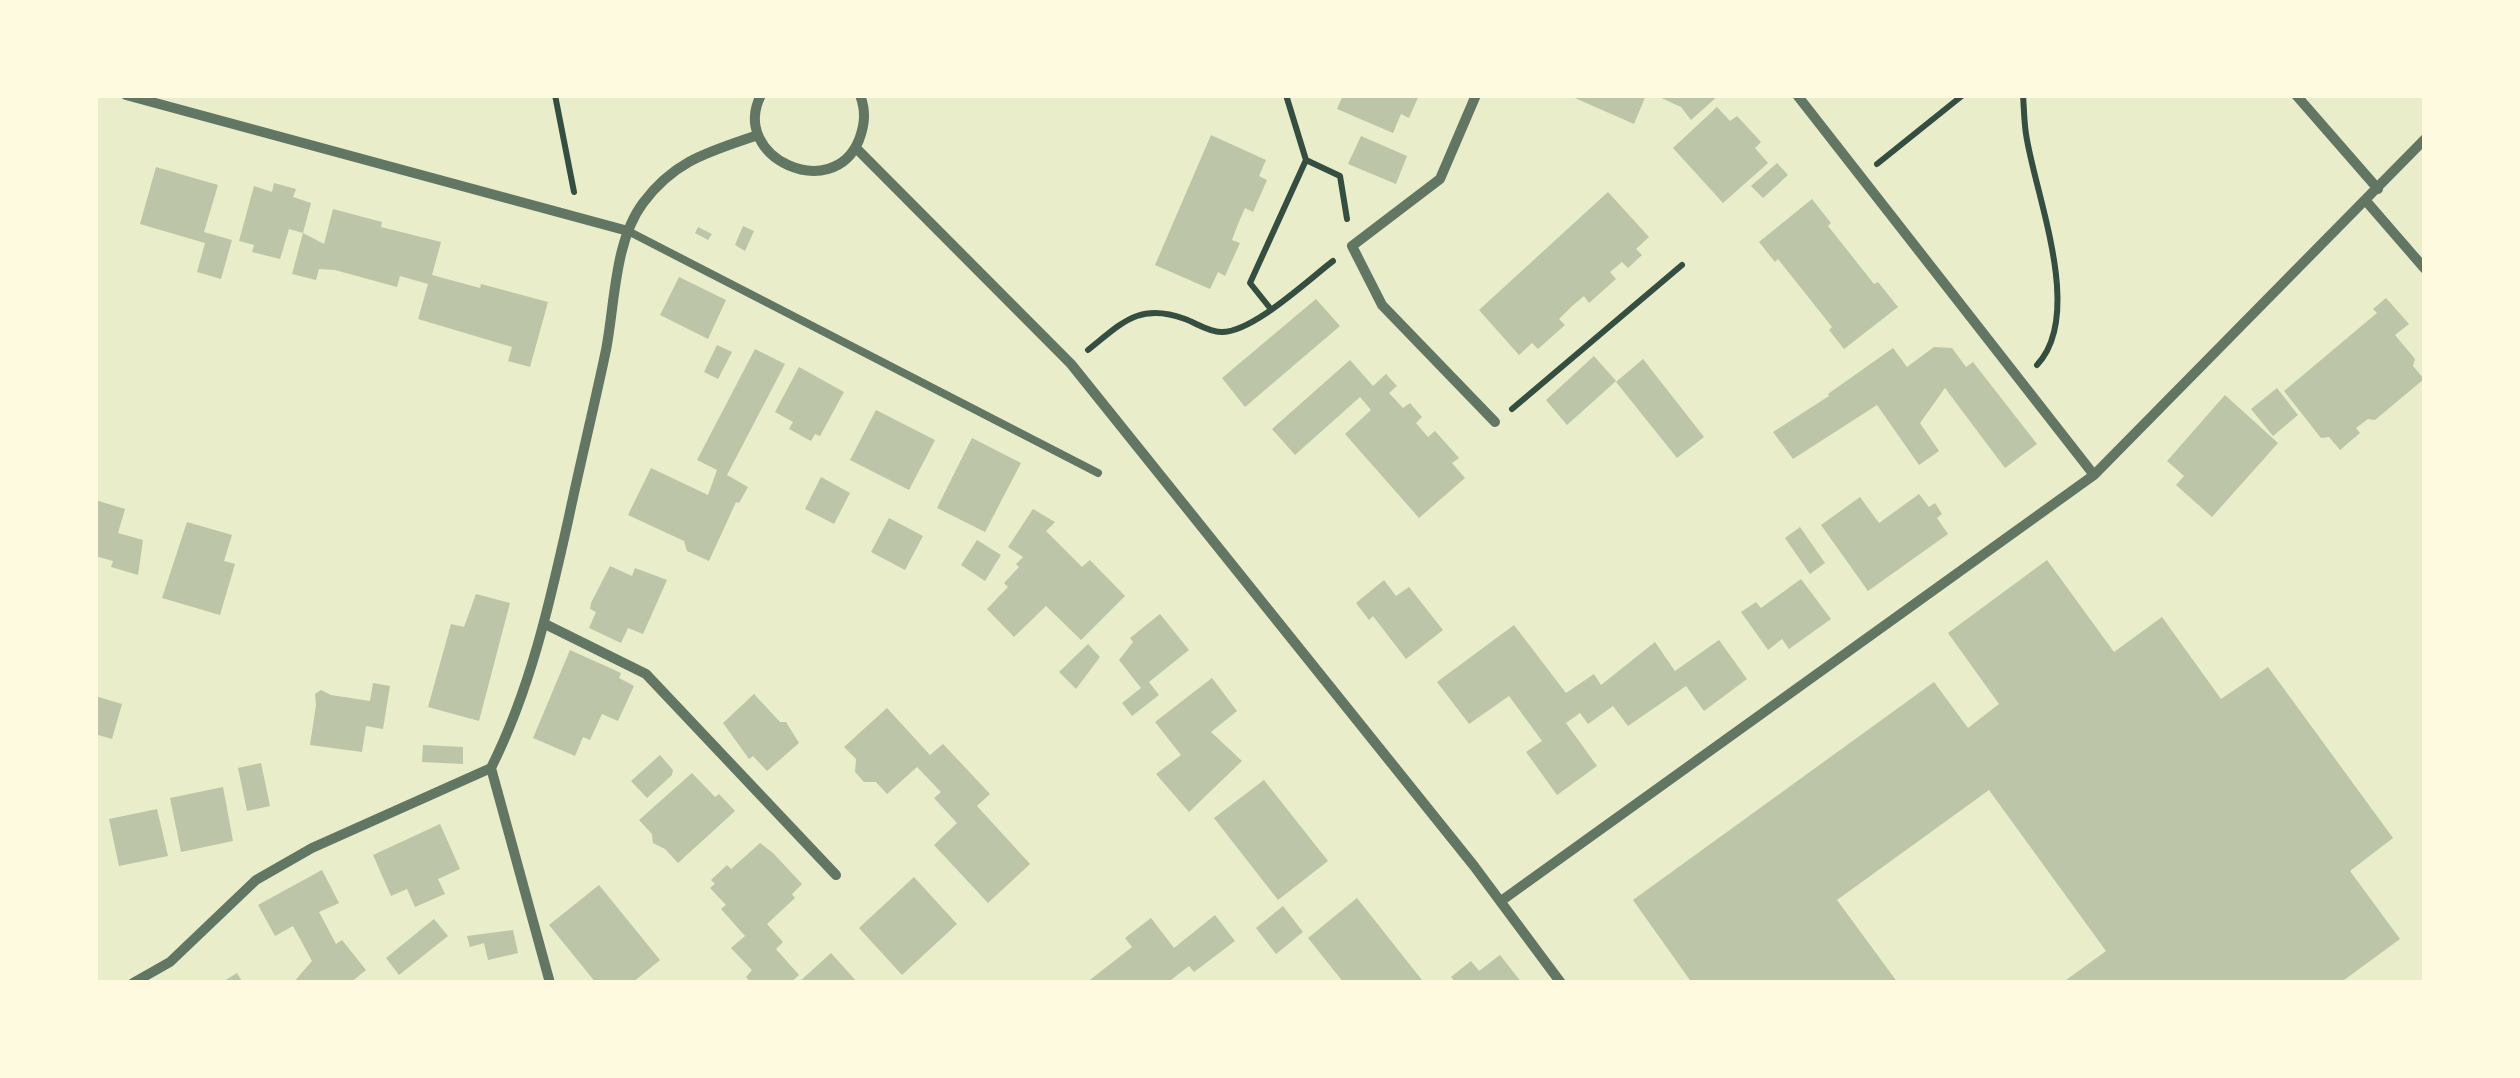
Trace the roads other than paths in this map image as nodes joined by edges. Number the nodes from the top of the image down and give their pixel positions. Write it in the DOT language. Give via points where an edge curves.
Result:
graph roads {
  1 [pos="126,95"];
  2 [pos="760,95"];
  3 [pos="860,95"];
  4 [pos="1476,95"];
  5 [pos="1798,95"];
  6 [pos="2296,95"];
  7 [pos="758,135"];
  8 [pos="2425,139"];
  9 [pos="856,148"];
  10 [pos="2378,189"];
  11 [pos="2366,201"];
  12 [pos="628,231"];
  13 [pos="2425,269"];
  14 [pos="1496,422"];
  15 [pos="1098,473"];
  16 [pos="2094,475"];
  17 [pos="545,624"];
  18 [pos="491,768"];
  19 [pos="836,875"];
  20 [pos="1501,901"];
  21 [pos="133,983"];
  22 [pos="550,983"];
  23 [pos="1561,983"];
  1 -- 12 [label="street"];
  2 -- 7 [label="street"];
  3 -- 9 [label="street" via="864,125"];
  4 -- 14 [label="street" via="1440,179 1352,246 1382,304"];
  5 -- 16 [label="street"];
  6 -- 10 [label="street"];
  7 -- 9 [label="street" via="776,161 813,172"];
  7 -- 12 [label="street" via="690,158 670,172"];
  8 -- 10 [label="street"];
  9 -- 20 [label="street" via="1071,364"];
  10 -- 11 [label="street"];
  11 -- 13 [label="street"];
  11 -- 16 [label="street"];
  12 -- 15 [label="lane"];
  12 -- 17 [label="street"];
  16 -- 20 [label="street"];
  17 -- 18 [label="street" via="514,722"];
  17 -- 19 [label="street" via="628,662 655,682"];
  18 -- 21 [label="street" via="256,880 170,962"];
  18 -- 22 [label="street"];
  20 -- 23 [label="street"];
}
